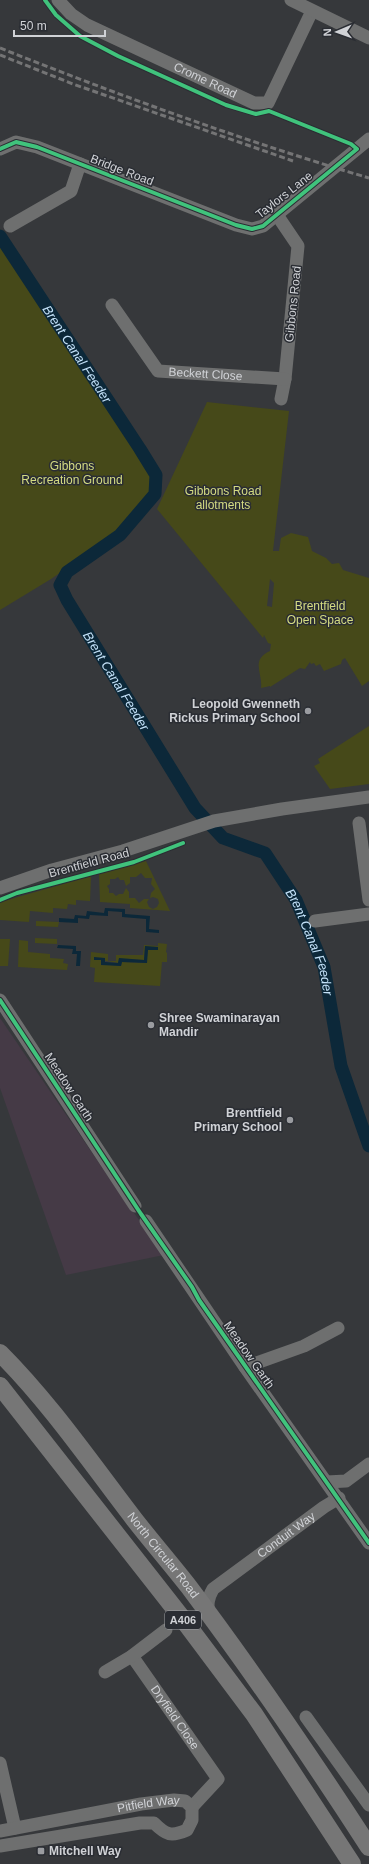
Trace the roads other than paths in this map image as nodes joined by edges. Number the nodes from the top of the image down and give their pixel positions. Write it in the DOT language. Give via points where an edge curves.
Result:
graph roads {
  1 [pos="58,0"];
  2 [pos="291,0"];
  3 [pos="312,11"];
  4 [pos="369,38"];
  5 [pos="369,139"];
  6 [pos="0,149"];
  7 [pos="80,164"];
  8 [pos="277,215"];
  9 [pos="236,225"];
  10 [pos="10,226"];
  11 [pos="112,305"];
  12 [pos="285,379"];
  13 [pos="281,399"];
  14 [pos="369,797"];
  15 [pos="358,823"];
  16 [pos="0,888"];
  17 [pos="369,900"];
  18 [pos="369,914"];
  19 [pos="315,921"];
  20 [pos="0,1000"];
  21 [pos="135,1206"];
  22 [pos="146,1221"];
  23 [pos="338,1328"];
  24 [pos="0,1353"];
  25 [pos="244,1367"];
  26 [pos="0,1386"];
  27 [pos="369,1464"];
  28 [pos="327,1482"];
  29 [pos="339,1498"];
  30 [pos="369,1543"];
  31 [pos="210,1616"];
  32 [pos="166,1630"];
  33 [pos="132,1656"];
  34 [pos="105,1672"];
  35 [pos="306,1717"];
  36 [pos="0,1763"];
  37 [pos="369,1805"];
  38 [pos="192,1807"];
  39 [pos="15,1828"];
  40 [pos="0,1831"];
  41 [pos="0,1846"];
  42 [pos="369,1847"];
  43 [pos="352,1864"];
  1 -- 3 [label="street, Crome Road" via="71,14 87,25 254,103 268,102"];
  2 -- 3 [label="street"];
  3 -- 4 [label="street"];
  5 -- 8 [label="street, Taylors Lane"];
  6 -- 7 [label="street, Bridge Road" via="16,142"];
  7 -- 9 [label="street, Bridge Road"];
  7 -- 10 [label="street" via="71,191"];
  8 -- 9 [label="street, Taylors Lane" via="263,226 252,229"];
  8 -- 12 [label="street, Gibbons Road" via="298,246"];
  11 -- 12 [label="street, Beckett Close" via="158,371"];
  12 -- 13 [label="street, Gibbons Road"];
  14 -- 16 [label="street, Brentfield Road" via="209,822"];
  15 -- 17 [label="street"];
  18 -- 19 [label="street"];
  20 -- 21 [label="street, Meadow Garth"];
  22 -- 25 [label="street, Meadow Garth"];
  23 -- 25 [label="street" via="304,1346"];
  24 -- 31 [label="highway, North Circular Road / A406" via="44,1402"];
  25 -- 28 [label="street, Meadow Garth"];
  26 -- 43 [label="highway, North Circular Road / A406" via="254,1714"];
  27 -- 28 [label="street" via="346,1481"];
  28 -- 29 [label="street, Meadow Garth"];
  29 -- 30 [label="street"];
  29 -- 31 [label="street, Conduit Way" via="213,1589 207,1606"];
  31 -- 42 [label="highway, North Circular Road / A406" via="314,1762"];
  32 -- 33 [label="street"];
  33 -- 34 [label="street"];
  33 -- 38 [label="street, Dryfield Close" via="218,1779"];
  35 -- 37 [label="street"];
  36 -- 39 [label="street"];
  38 -- 39 [label="street, Pitfield Way" via="185,1801 174,1800"];
  38 -- 41 [label="street, Pitfield Way" via="192,1820 187,1830 178,1834 166,1833 154,1823 140,1823"];
  39 -- 40 [label="street, Pitfield Way"];
}
